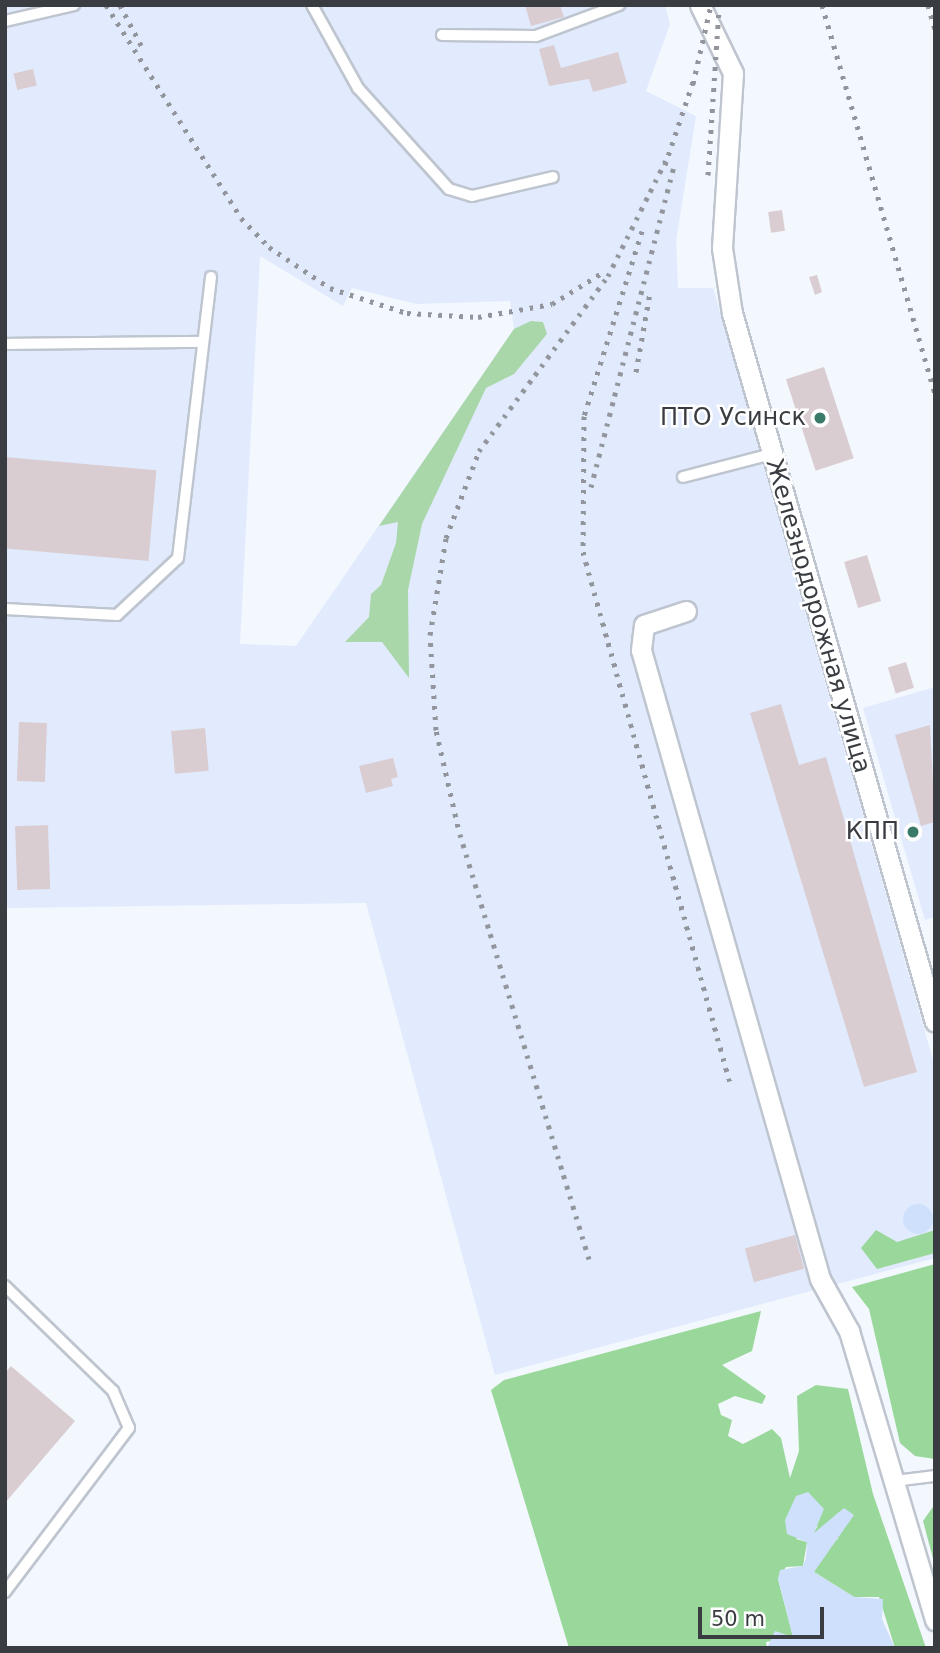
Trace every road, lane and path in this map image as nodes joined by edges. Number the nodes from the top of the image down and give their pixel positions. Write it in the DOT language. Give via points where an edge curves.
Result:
graph roads {
  1 [pos="74,5"];
  2 [pos="312,5"];
  3 [pos="619,5"];
  4 [pos="700,5"];
  5 [pos="5,21"];
  6 [pos="442,36"];
  7 [pos="553,177"];
  8 [pos="211,277"];
  9 [pos="204,342"];
  10 [pos="5,344"];
  11 [pos="772,454"];
  12 [pos="682,477"];
  13 [pos="5,609"];
  14 [pos="686,611"];
  15 [pos="935,1022"];
  16 [pos="5,1286"];
  17 [pos="935,1476"];
  18 [pos="894,1482"];
  19 [pos="5,1592"];
  20 [pos="935,1620"];
  1 -- 5 [label="lane"];
  2 -- 7 [label="lane" via="358,88 449,189 472,196"];
  3 -- 6 [label="lane" via="536,36"];
  4 -- 11 [label="street, Железнодорожная улица" via="733,73 724,274"];
  8 -- 9 [label="lane"];
  9 -- 10 [label="lane"];
  9 -- 13 [label="lane" via="184,539 172,567 117,615"];
  11 -- 12 [label="lane"];
  11 -- 15 [label="street, Железнодорожная улица"];
  14 -- 18 [label="street" via="645,625 641,650 820,1279 849,1331"];
  16 -- 19 [label="lane" via="113,1391 130,1428"];
  17 -- 18 [label="lane"];
  18 -- 20 [label="street"];
}
